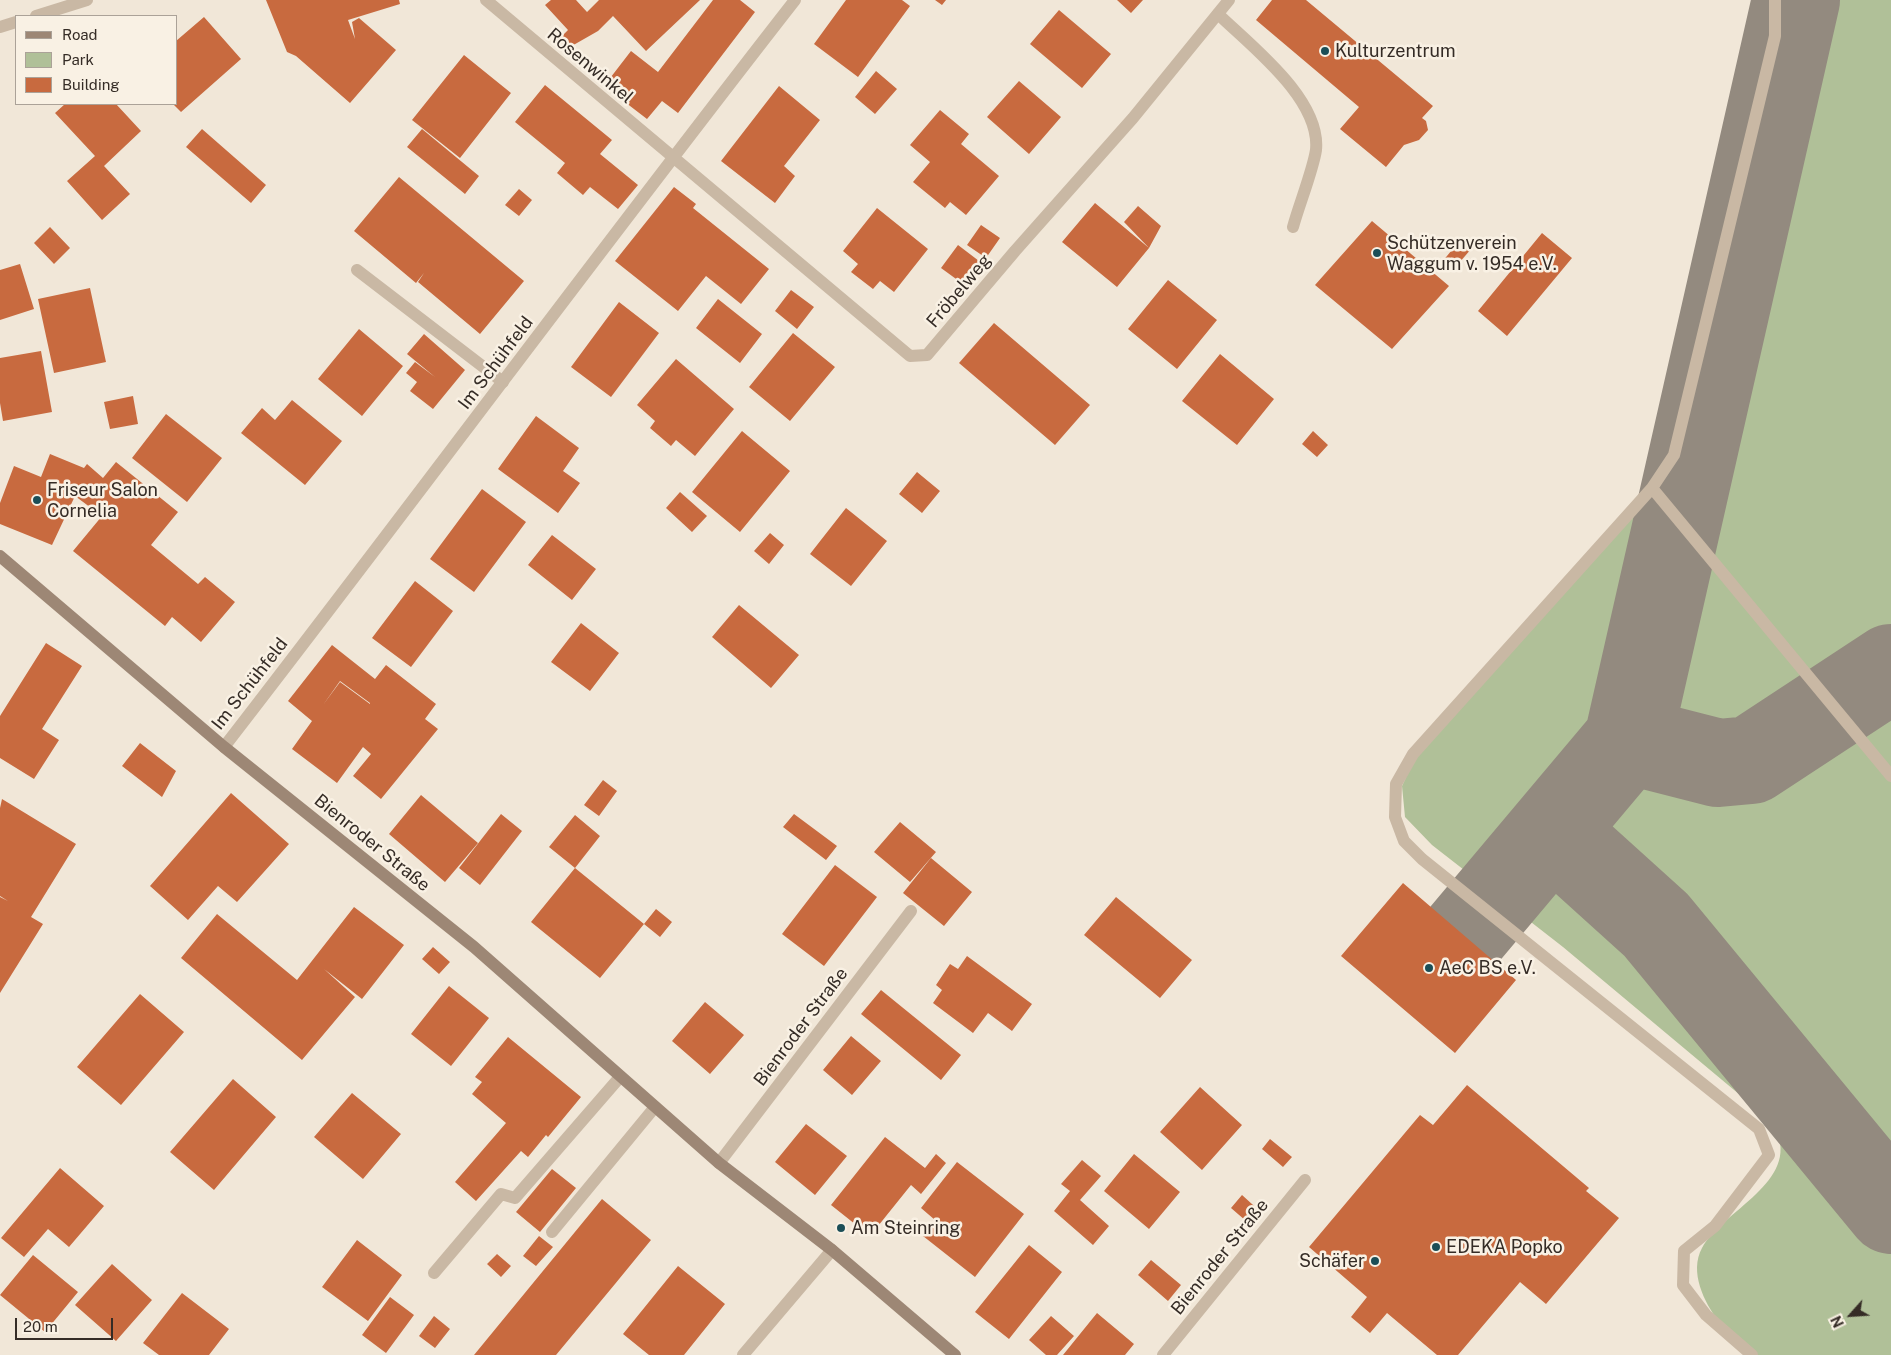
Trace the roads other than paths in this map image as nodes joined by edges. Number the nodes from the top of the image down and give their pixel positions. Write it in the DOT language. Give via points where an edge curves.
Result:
graph roads {
  1 [pos="86,0"];
  2 [pos="486,0"];
  3 [pos="795,0"];
  4 [pos="1229,0"];
  5 [pos="1775,0"];
  6 [pos="1218,14"];
  7 [pos="39,15"];
  8 [pos="15,22"];
  9 [pos="0,28"];
  10 [pos="672,158"];
  11 [pos="1293,227"];
  12 [pos="357,270"];
  13 [pos="503,382"];
  14 [pos="1652,488"];
  15 [pos="0,556"];
  16 [pos="224,747"];
  17 [pos="1891,776"];
  18 [pos="911,911"];
  19 [pos="620,1077"];
  20 [pos="655,1107"];
  21 [pos="719,1163"];
  22 [pos="1305,1180"];
  23 [pos="552,1232"];
  24 [pos="832,1250"];
  25 [pos="434,1273"];
  26 [pos="743,1355"];
  27 [pos="955,1355"];
  28 [pos="1163,1355"];
  29 [pos="1752,1355"];
  1 -- 7 [label="street"];
  2 -- 10 [label="street, Rosenwinkel"];
  3 -- 10 [label="street, Im Schühfeld"];
  4 -- 6 [label="street, Fröbelweg"];
  5 -- 14 [label="street" via="1775,36 1674,455"];
  6 -- 10 [label="street, Fröbelweg" via="1133,118 927,355 910,356"];
  6 -- 11 [label="street" via="1289,83 1313,121 1316,149"];
  8 -- 9 [label="street"];
  10 -- 13 [label="street, Im Schühfeld"];
  12 -- 13 [label="street"];
  13 -- 16 [label="street, Im Schühfeld"];
  14 -- 17 [label="street"];
  14 -- 29 [label="street" via="1413,754 1396,784 1395,817 1404,841 1422,859 1759,1129 1769,1155 1715,1226 1684,1251 1683,1285 1706,1315"];
  15 -- 16 [label="street, Bienroder Straße"];
  16 -- 19 [label="street, Bienroder Straße" via="474,947"];
  18 -- 21 [label="street, Bienroder Straße"];
  19 -- 20 [label="street, Bienroder Straße"];
  19 -- 25 [label="street" via="514,1198 502,1194"];
  20 -- 21 [label="street, Bienroder Straße"];
  20 -- 23 [label="street"];
  21 -- 24 [label="street, Bienroder Straße"];
  22 -- 28 [label="street, Bienroder Straße"];
  24 -- 26 [label="street"];
  24 -- 27 [label="street, Bienroder Straße"];
}
